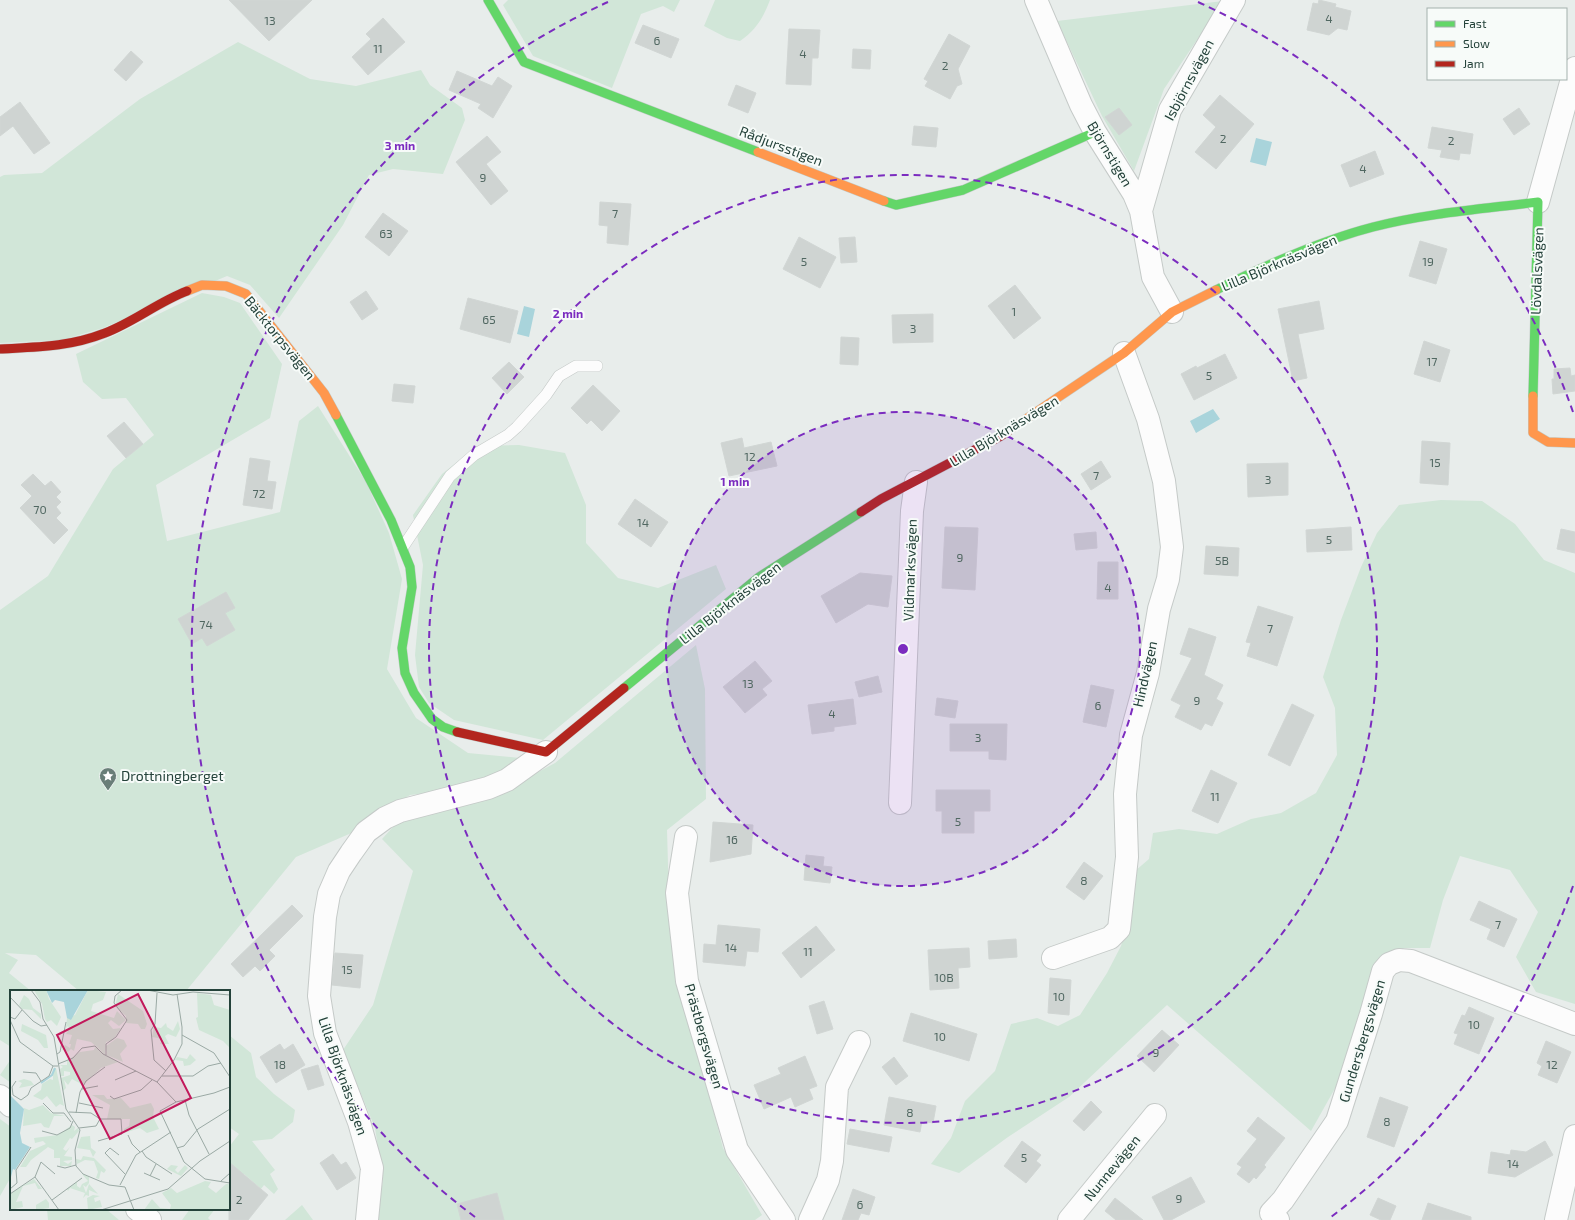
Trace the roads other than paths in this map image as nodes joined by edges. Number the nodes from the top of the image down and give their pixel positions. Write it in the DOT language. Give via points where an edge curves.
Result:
graph roads {
  1 [pos="488,0"];
  2 [pos="1036,0"];
  3 [pos="1234,0"];
  4 [pos="1574,76"];
  5 [pos="1095,132"];
  6 [pos="1538,202"];
  7 [pos="1141,211"];
  8 [pos="1172,312"];
  9 [pos="0,349"];
  10 [pos="1124,353"];
  11 [pos="597,366"];
  12 [pos="1575,443"];
  13 [pos="916,482"];
  14 [pos="403,548"];
  15 [pos="546,752"];
  16 [pos="900,803"];
  17 [pos="686,837"];
  18 [pos="1052,958"];
  19 [pos="1575,1024"];
  20 [pos="859,1042"];
  21 [pos="0,1096"];
  22 [pos="10,1105"];
  23 [pos="1155,1115"];
  24 [pos="1575,1136"];
  25 [pos="138,1210"];
  26 [pos="1270,1218"];
  27 [pos="150,1220"];
  28 [pos="367,1220"];
  29 [pos="784,1220"];
  30 [pos="810,1220"];
  31 [pos="1069,1220"];
  32 [pos="1556,1220"];
  1 -- 5 [label="street, Rådjursstigen" via="524,62 896,205 962,190"];
  2 -- 5 [label="street, Björnstigen"];
  3 -- 7 [label="street, Isbjörnsvägen" via="1170,110"];
  4 -- 6 [label="street, Lövdalsvägen"];
  5 -- 7 [label="street, Björnstigen" via="1134,194"];
  6 -- 8 [label="street, Lilla Björknäsvägen" via="1438,214 1373,227 1322,243 1248,274"];
  6 -- 12 [label="street, Lövdalsvägen" via="1533,433 1541,441 1553,445"];
  7 -- 8 [label="street, Björnstigen" via="1153,277"];
  8 -- 10 [label="street, Lilla Björknäsvägen"];
  9 -- 14 [label="street, Bäcktorpsvägen" via="62,346 106,333 174,296 202,285 226,286 246,294 324,393 391,520"];
  10 -- 13 [label="street, Lilla Björknäsvägen" via="1001,436"];
  10 -- 18 [label="street, Hindvägen" via="1148,419 1162,473 1172,547 1168,579 1159,609 1148,673 1131,735 1125,794 1127,857 1119,928 1110,938"];
  11 -- 14 [label="lane" via="576,366 559,376 518,427 474,455 450,476"];
  13 -- 15 [label="street, Lilla Björknäsvägen" via="881,499 759,577"];
  13 -- 16 [label="street, Vildmarksvägen" via="912,511"];
  14 -- 15 [label="street, Bäcktorpsvägen" via="410,567 412,587 402,648 405,673 414,693 432,718 454,732"];
  15 -- 28 [label="street, Lilla Björknäsvägen" via="507,780 488,788 400,811 385,818 366,832 339,871 329,894 319,996 326,1032 367,1146 372,1168"];
  17 -- 29 [label="street, Prästbergsvägen" via="677,894 687,981 737,1150"];
  19 -- 26 [label="street, Gundersbergsvägen" via="1411,961 1399,960 1389,964 1383,971 1337,1121"];
  20 -- 30 [label="street" via="837,1088 832,1161 828,1180"];
  21 -- 22 [label="street"];
  23 -- 31 [label="street, Nunnevägen"];
  24 -- 32 [label="street"];
  25 -- 27 [label="street"];
}
